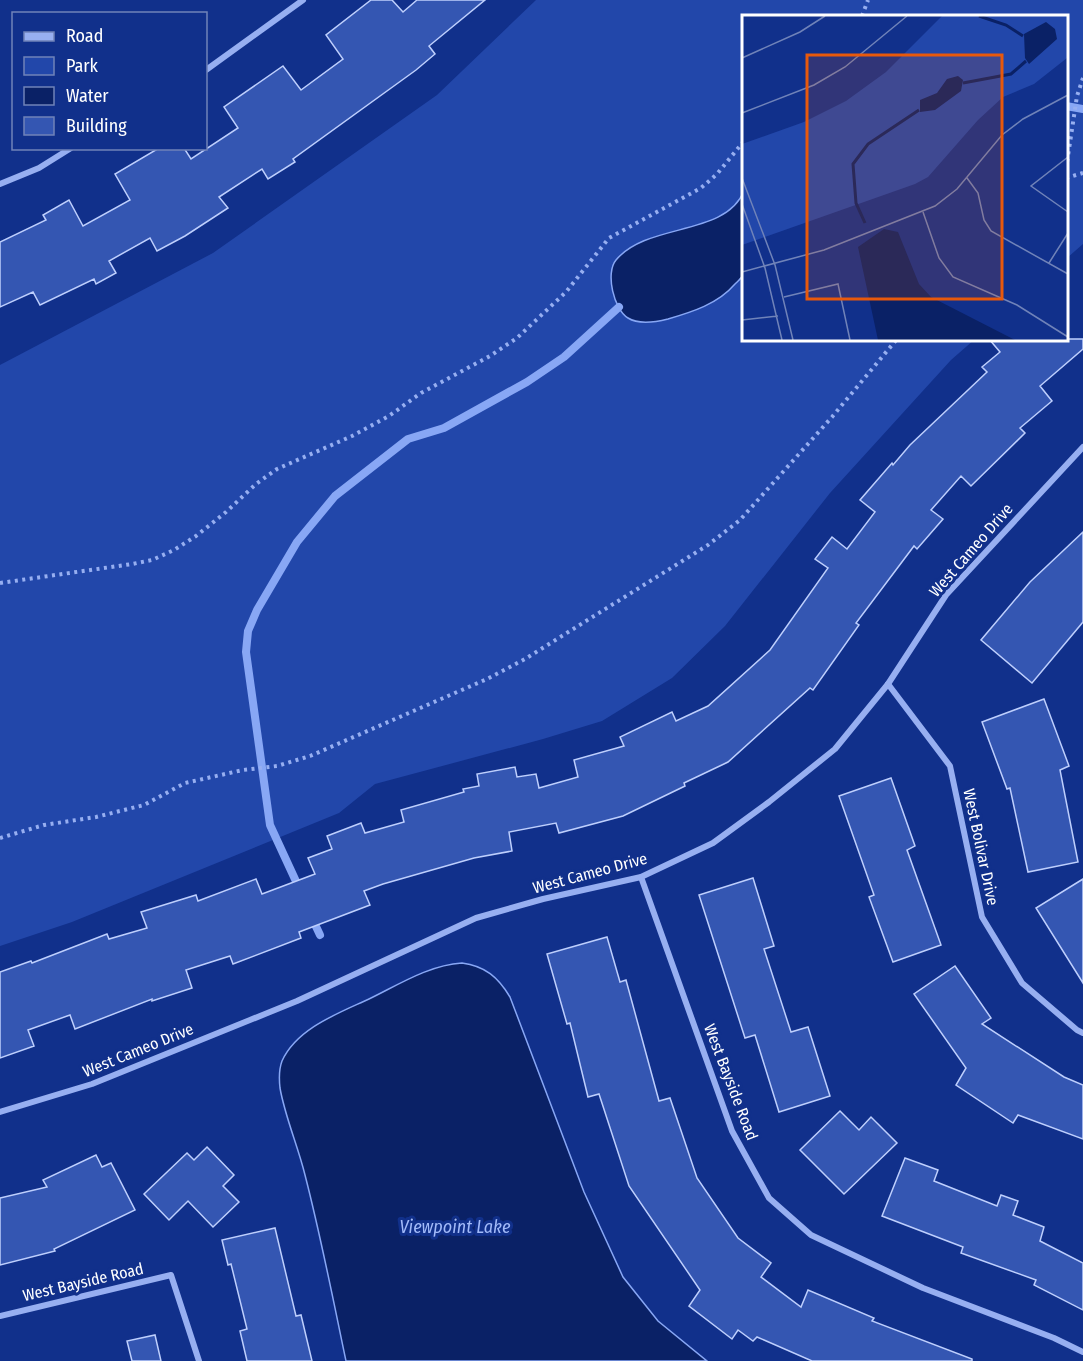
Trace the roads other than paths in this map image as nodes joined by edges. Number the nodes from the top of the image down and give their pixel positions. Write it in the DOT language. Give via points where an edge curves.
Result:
graph roads {
  1 [pos="303,0"];
  2 [pos="207,69"];
  3 [pos="69,150"];
  4 [pos="0,184"];
  5 [pos="1083,447"];
  6 [pos="888,684"];
  7 [pos="641,877"];
  8 [pos="1083,1033"];
  9 [pos="0,1112"];
  10 [pos="0,1316"];
  11 [pos="1083,1352"];
  12 [pos="199,1361"];
  1 -- 2 [label="street"];
  3 -- 4 [label="street"];
  5 -- 6 [label="street, West Cameo Drive" via="946,595"];
  6 -- 7 [label="street, West Cameo Drive" via="835,749 769,802 713,843"];
  6 -- 8 [label="street, West Bolivar Drive" via="950,766 982,917 1022,983"];
  7 -- 9 [label="street, West Cameo Drive" via="476,918 297,1001 92,1084"];
  7 -- 11 [label="street, West Bayside Road" via="732,1131 769,1198 811,1235 922,1288"];
  10 -- 12 [label="street, West Bayside Road" via="171,1275"];
}
